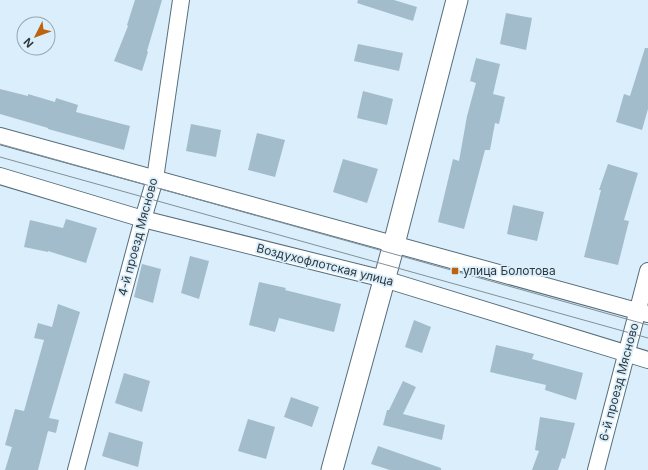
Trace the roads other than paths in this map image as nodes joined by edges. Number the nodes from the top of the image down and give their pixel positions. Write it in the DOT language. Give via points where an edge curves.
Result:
graph roads {
  1 [pos="181,0"];
  2 [pos="457,0"];
  3 [pos="0,136"];
  4 [pos="0,176"];
  5 [pos="155,179"];
  6 [pos="142,219"];
  7 [pos="394,244"];
  8 [pos="648,271"];
  9 [pos="384,278"];
  10 [pos="643,313"];
  11 [pos="626,354"];
  12 [pos="648,360"];
  13 [pos="76,470"];
  14 [pos="332,470"];
  15 [pos="596,470"];
  1 -- 5 [label="street, 4-й проезд Мясново"];
  2 -- 7 [label="street"];
  3 -- 5 [label="street"];
  4 -- 6 [label="street, Воздухофлотская улица"];
  5 -- 6 [label="street, 4-й проезд Мясново"];
  5 -- 7 [label="street"];
  6 -- 9 [label="street, Воздухофлотская улица"];
  6 -- 13 [label="street, 4-й проезд Мясново"];
  7 -- 9 [label="street"];
  7 -- 10 [label="street"];
  8 -- 10 [label="street, 6-й проезд Мясново"];
  9 -- 11 [label="street, Воздухофлотская улица"];
  9 -- 14 [label="street"];
  10 -- 11 [label="street, 6-й проезд Мясново"];
  11 -- 12 [label="street, Воздухофлотская улица"];
  11 -- 15 [label="street, 6-й проезд Мясново"];
}
